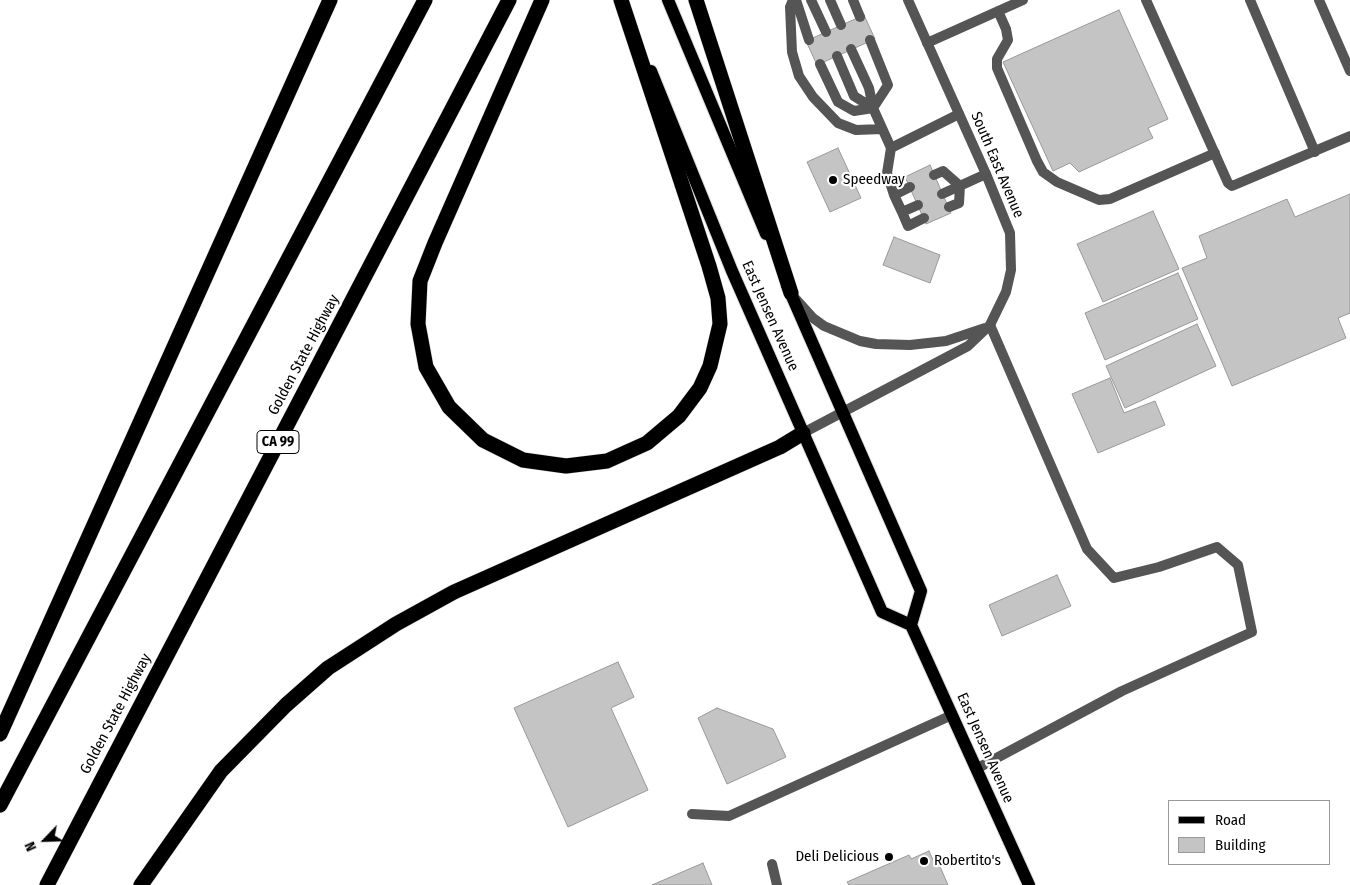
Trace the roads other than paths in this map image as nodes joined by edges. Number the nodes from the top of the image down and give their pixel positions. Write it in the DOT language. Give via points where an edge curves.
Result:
graph roads {
  1 [pos="330,0"];
  2 [pos="425,0"];
  3 [pos="509,0"];
  4 [pos="542,0"];
  5 [pos="622,0"];
  6 [pos="668,0"];
  7 [pos="696,0"];
  8 [pos="794,0"];
  9 [pos="811,0"];
  10 [pos="830,0"];
  11 [pos="853,0"];
  12 [pos="908,0"];
  13 [pos="1023,0"];
  14 [pos="1146,0"];
  15 [pos="1250,0"];
  16 [pos="1319,0"];
  17 [pos="998,11"];
  18 [pos="860,17"];
  19 [pos="841,26"];
  20 [pos="826,32"];
  21 [pos="809,40"];
  22 [pos="870,40"];
  23 [pos="927,43"];
  24 [pos="852,49"];
  25 [pos="837,56"];
  26 [pos="820,64"];
  27 [pos="1350,71"];
  28 [pos="872,108"];
  29 [pos="959,114"];
  30 [pos="882,128"];
  31 [pos="1350,136"];
  32 [pos="891,148"];
  33 [pos="1315,152"];
  34 [pos="1215,154"];
  35 [pos="986,174"];
  36 [pos="934,175"];
  37 [pos="960,186"];
  38 [pos="910,187"];
  39 [pos="942,194"];
  40 [pos="894,195"];
  41 [pos="918,205"];
  42 [pos="949,207"];
  43 [pos="902,212"];
  44 [pos="924,218"];
  45 [pos="791,293"];
  46 [pos="990,325"];
  47 [pos="842,412"];
  48 [pos="803,434"];
  49 [pos="911,625"];
  50 [pos="952,715"];
  51 [pos="0,734"];
  52 [pos="976,769"];
  53 [pos="0,805"];
  54 [pos="692,814"];
  55 [pos="772,864"];
  56 [pos="1027,884"];
  57 [pos="47,885"];
  58 [pos="141,885"];
  59 [pos="777,885"];
  1 -- 51 [label="highway"];
  2 -- 53 [label="highway"];
  3 -- 57 [label="highway, Golden State Highway / CA 99"];
  4 -- 5 [label="highway" via="434,243 420,281 418,324 426,367 449,407 462,420 483,440 523,460 566,466 607,461 648,443 679,416 700,388 710,366 720,324 718,298 709,266"];
  5 -- 48 [label="main road, East Jensen Avenue"];
  6 -- 45 [label="main road, East Jensen Avenue"];
  7 -- 45 [label="highway"];
  8 -- 21 [label="street"];
  8 -- 30 [label="street" via="790,7 792,52 799,76 813,97 838,123 856,130"];
  9 -- 20 [label="street"];
  10 -- 19 [label="street"];
  11 -- 18 [label="street"];
  12 -- 23 [label="street, South East Avenue"];
  13 -- 17 [label="street"];
  14 -- 34 [label="street"];
  15 -- 33 [label="street"];
  16 -- 27 [label="street"];
  17 -- 23 [label="street"];
  17 -- 34 [label="street" via="1008,40 997,68 1037,161 1043,172 1057,182 1099,200 1110,199"];
  22 -- 28 [label="street" via="888,85"];
  23 -- 29 [label="street, South East Avenue"];
  24 -- 28 [label="street" via="869,88"];
  25 -- 28 [label="street" via="854,96"];
  26 -- 28 [label="street" via="838,102 854,111"];
  28 -- 30 [label="street"];
  29 -- 32 [label="street"];
  29 -- 35 [label="street, South East Avenue"];
  30 -- 32 [label="street"];
  31 -- 33 [label="street"];
  32 -- 40 [label="street" via="886,173"];
  33 -- 34 [label="street" via="1237,186 1228,183"];
  35 -- 37 [label="street"];
  35 -- 46 [label="street, South East Avenue" via="1010,233 1012,254 1006,292"];
  36 -- 37 [label="street" via="944,171"];
  37 -- 39 [label="street"];
  37 -- 42 [label="street" via="958,203"];
  38 -- 40 [label="street"];
  40 -- 43 [label="street"];
  41 -- 43 [label="street"];
  43 -- 44 [label="street" via="908,226"];
  45 -- 46 [label="street" via="824,326 876,344 946,341"];
  45 -- 47 [label="main road, East Jensen Avenue"];
  46 -- 47 [label="street, South East Avenue" via="968,346"];
  46 -- 52 [label="street" via="1087,549 1114,578 1217,547 1238,564 1252,632 1122,691"];
  47 -- 48 [label="street, South East Avenue"];
  47 -- 49 [label="main road, East Jensen Avenue" via="921,591"];
  48 -- 49 [label="main road, East Jensen Avenue" via="882,612"];
  48 -- 58 [label="highway" via="454,592 396,624 328,668 221,770"];
  49 -- 50 [label="main road, East Jensen Avenue"];
  50 -- 52 [label="main road, East Jensen Avenue"];
  50 -- 54 [label="street" via="729,816"];
  52 -- 56 [label="main road, East Jensen Avenue"];
  55 -- 59 [label="street"];
}
